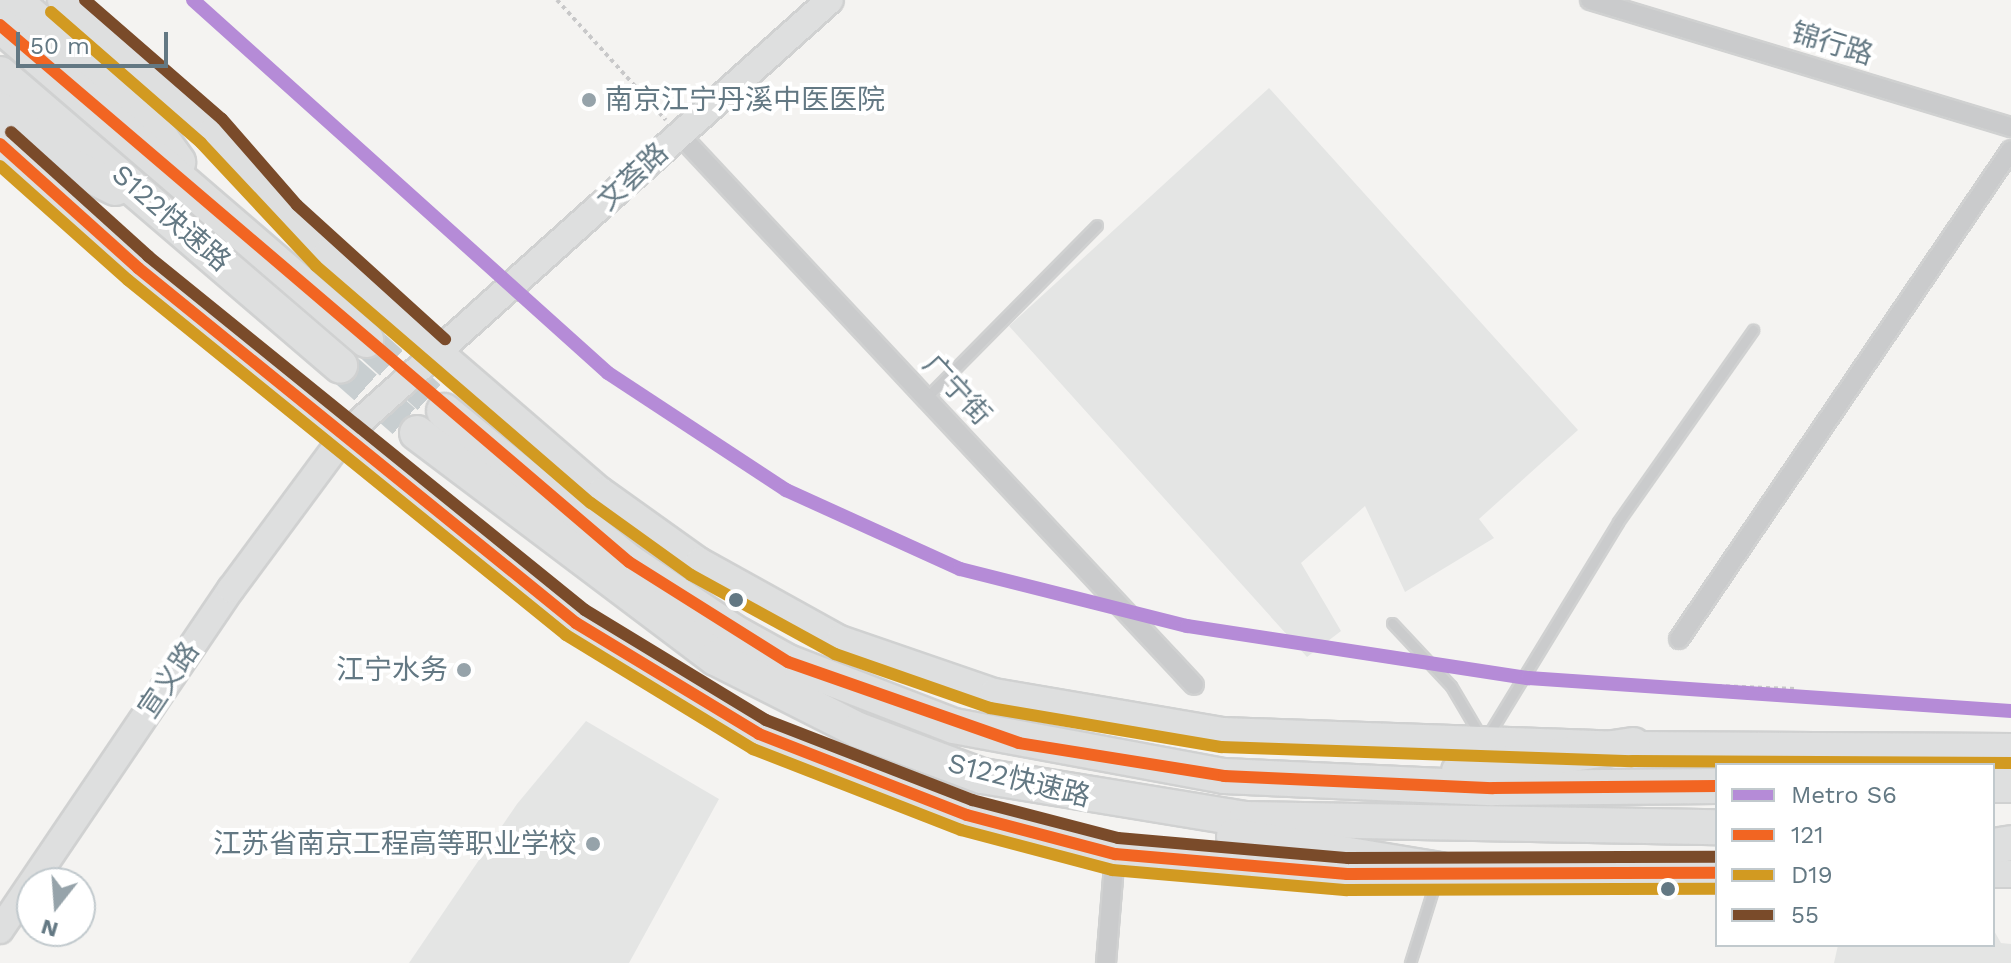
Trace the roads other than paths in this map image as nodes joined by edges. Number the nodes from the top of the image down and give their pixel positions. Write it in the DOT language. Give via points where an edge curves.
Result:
graph roads {
  1 [pos="14,0"];
  2 [pos="61,0"];
  3 [pos="830,0"];
  4 [pos="1590,0"];
  5 [pos="0,25"];
  6 [pos="0,74"];
  7 [pos="0,110"];
  8 [pos="2011,127"];
  9 [pos="679,134"];
  10 [pos="0,144"];
  11 [pos="2011,150"];
  12 [pos="211,208"];
  13 [pos="168,214"];
  14 [pos="1097,225"];
  15 [pos="1753,330"];
  16 [pos="366,340"];
  17 [pos="434,351"];
  18 [pos="340,365"];
  19 [pos="926,398"];
  20 [pos="444,411"];
  21 [pos="417,433"];
  22 [pos="345,435"];
  23 [pos="1392,623"];
  24 [pos="1679,639"];
  25 [pos="1194,685"];
  26 [pos="1484,737"];
  27 [pos="1633,745"];
  28 [pos="2011,747"];
  29 [pos="1362,785"];
  30 [pos="1715,786"];
  31 [pos="1102,801"];
  32 [pos="1715,827"];
  33 [pos="1115,854"];
  34 [pos="1440,870"];
  35 [pos="1715,873"];
  36 [pos="0,930"];
  37 [pos="1106,963"];
  38 [pos="1410,963"];
  1 -- 12 [label="highway" via="145,116"];
  2 -- 17 [label="street" via="212,131 286,216"];
  3 -- 9 [label="street, 文荟路"];
  4 -- 8 [label="street, 锦行路"];
  5 -- 12 [label="highway, S122快速路"];
  6 -- 13 [label="highway, S122快速路"];
  7 -- 13 [label="highway" via="66,163"];
  9 -- 17 [label="street, 文荟路"];
  9 -- 19 [label="street, 广宁街"];
  10 -- 22 [label="street" via="138,268"];
  11 -- 24 [label="street"];
  12 -- 16 [label="highway, S122快速路"];
  13 -- 18 [label="highway, S122快速路"];
  14 -- 19 [label="lane"];
  15 -- 26 [label="lane" via="1609,535"];
  17 -- 22 [label="street, 文荟路"];
  17 -- 26 [label="street" via="601,491 699,561 840,639 915,668 994,692 1207,729"];
  19 -- 25 [label="street, 广宁街"];
  20 -- 29 [label="highway, S122快速路" via="629,562 732,631 844,685 1019,743 1224,776"];
  21 -- 31 [label="highway, S122快速路" via="618,590 788,698 982,776"];
  22 -- 33 [label="street" via="576,623 759,734 967,815"];
  22 -- 36 [label="street, 宣义路" via="231,589"];
  23 -- 26 [label="lane" via="1451,686"];
  26 -- 27 [label="street"];
  27 -- 28 [label="street"];
  27 -- 29 [label="highway"];
  29 -- 30 [label="highway, S122快速路"];
  31 -- 32 [label="highway, S122快速路" via="1246,819"];
  31 -- 34 [label="highway" via="1247,839"];
  33 -- 34 [label="street" via="1249,869"];
  33 -- 37 [label="street"];
  34 -- 35 [label="street"];
  34 -- 38 [label="lane"];
}
